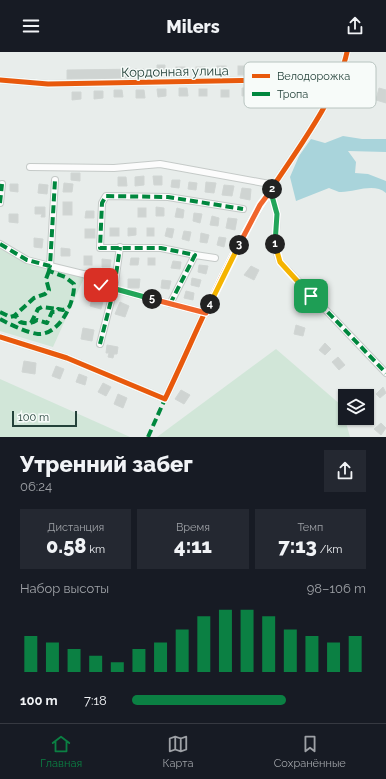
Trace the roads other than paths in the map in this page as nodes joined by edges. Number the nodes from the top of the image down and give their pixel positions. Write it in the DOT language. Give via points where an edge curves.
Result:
graph roads {
  1 [pos="347,52"];
  2 [pos="343,62"];
  3 [pos="0,80"];
  4 [pos="244,80"];
  5 [pos="322,108"];
  6 [pos="30,167"];
  7 [pos="55,180"];
  8 [pos="2,184"];
  9 [pos="275,185"];
  10 [pos="0,203"];
  11 [pos="243,209"];
  12 [pos="0,244"];
  13 [pos="120,247"];
  14 [pos="195,254"];
  15 [pos="215,258"];
  16 [pos="50,266"];
  17 [pos="114,289"];
  18 [pos="170,304"];
  19 [pos="206,313"];
  20 [pos="0,336"];
  21 [pos="100,344"];
  22 [pos="386,373"];
  1 -- 2 [label="street"];
  3 -- 4 [label="street, Кордонная улица" via="48,84"];
  5 -- 9 [label="street"];
  6 -- 9 [label="street" via="114,168 160,164"];
  7 -- 16 [label="street"];
  8 -- 10 [label="street"];
  9 -- 19 [label="street" via="247,229"];
  9 -- 22 [label="street" via="272,196 277,214 275,247 280,262"];
  11 -- 13 [label="street" via="168,197 106,196 102,203 100,248"];
  12 -- 16 [label="street" via="27,260"];
  13 -- 14 [label="street" via="161,248"];
  13 -- 17 [label="street"];
  14 -- 15 [label="street"];
  14 -- 18 [label="street"];
  16 -- 17 [label="street" via="87,276 101,285"];
  17 -- 18 [label="street"];
  17 -- 21 [label="street"];
  18 -- 19 [label="street"];
  19 -- 20 [label="street" via="165,399 67,358"];
}
